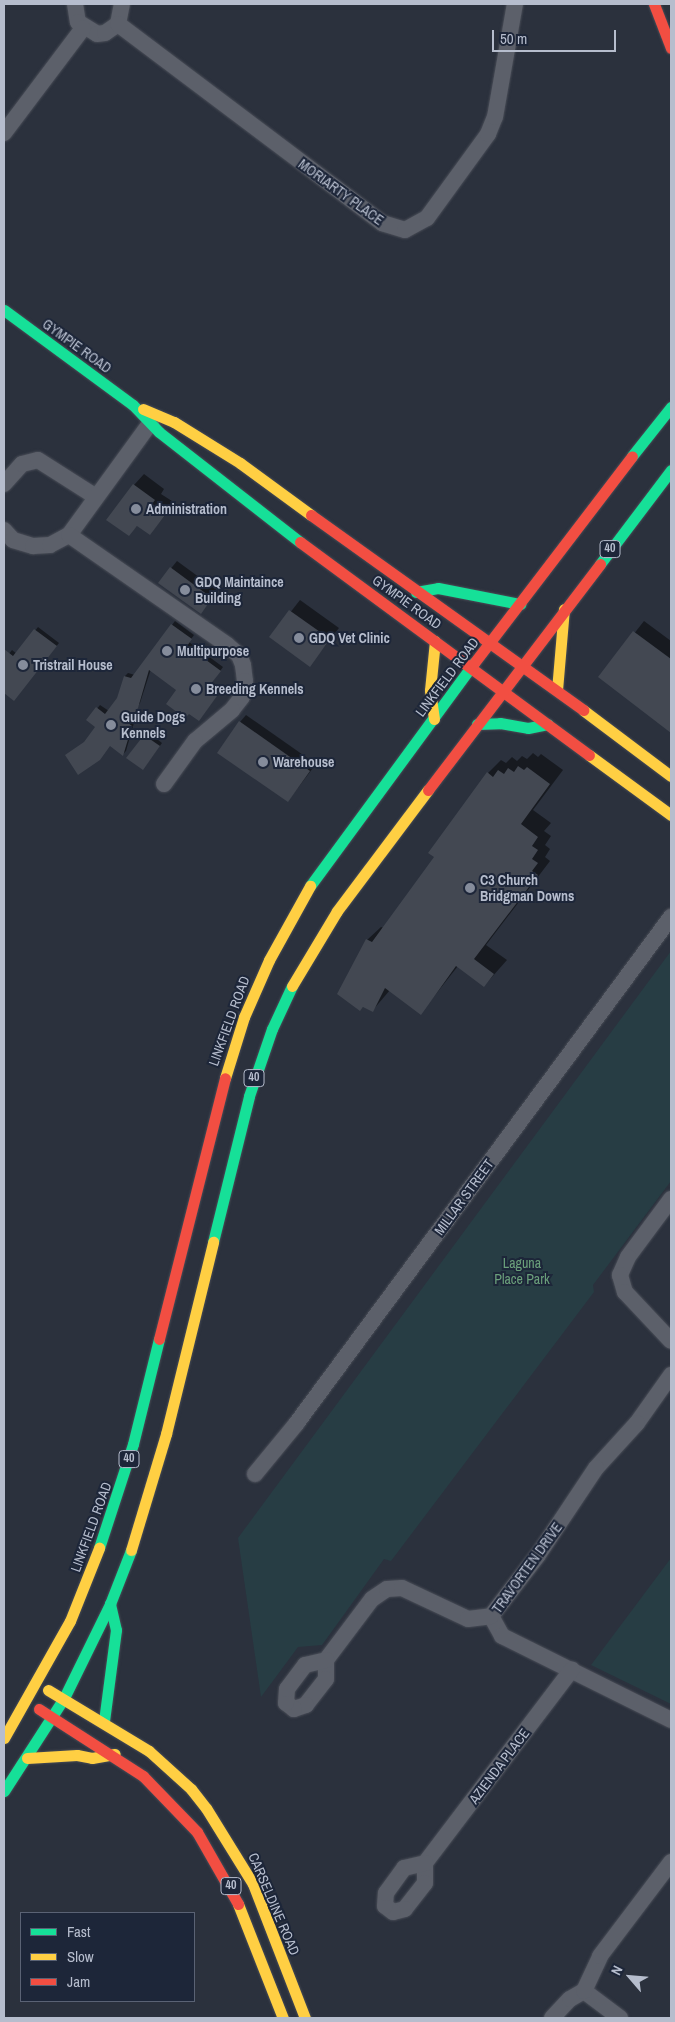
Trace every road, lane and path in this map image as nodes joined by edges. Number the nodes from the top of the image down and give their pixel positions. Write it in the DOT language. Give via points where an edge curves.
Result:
graph roads {
  1 [pos="75,4"];
  2 [pos="122,4"];
  3 [pos="515,4"];
  4 [pos="654,4"];
  5 [pos="118,24"];
  6 [pos="83,28"];
  7 [pos="671,48"];
  8 [pos="4,133"];
  9 [pos="4,310"];
  10 [pos="133,405"];
  11 [pos="671,407"];
  12 [pos="151,422"];
  13 [pos="671,470"];
  14 [pos="4,484"];
  15 [pos="96,497"];
  16 [pos="4,530"];
  17 [pos="69,535"];
  18 [pos="416,592"];
  19 [pos="520,604"];
  20 [pos="564,610"];
  21 [pos="435,641"];
  22 [pos="491,644"];
  23 [pos="521,664"];
  24 [pos="473,668"];
  25 [pos="503,690"];
  26 [pos="557,690"];
  27 [pos="434,719"];
  28 [pos="477,724"];
  29 [pos="548,724"];
  30 [pos="671,776"];
  31 [pos="164,784"];
  32 [pos="671,815"];
  33 [pos="671,917"];
  34 [pos="671,1199"];
  35 [pos="671,1342"];
  36 [pos="671,1375"];
  37 [pos="255,1474"];
  38 [pos="110,1604"];
  39 [pos="491,1616"];
  40 [pos="326,1660"];
  41 [pos="572,1669"];
  42 [pos="37,1684"];
  43 [pos="64,1698"];
  44 [pos="27,1702"];
  45 [pos="52,1717"];
  46 [pos="671,1720"];
  47 [pos="104,1721"];
  48 [pos="4,1738"];
  49 [pos="115,1754"];
  50 [pos="27,1758"];
  51 [pos="4,1791"];
  52 [pos="671,1862"];
  53 [pos="426,1863"];
  54 [pos="584,1991"];
  55 [pos="283,2018"];
  56 [pos="305,2018"];
  57 [pos="552,2018"];
  58 [pos="620,2018"];
  1 -- 6 [label="street" via="75,15"];
  2 -- 5 [label="street"];
  3 -- 5 [label="street, MORIARTY PLACE" via="495,117 488,134 427,218 405,230 382,223"];
  4 -- 7 [label="main road"];
  5 -- 6 [label="street" via="97,34"];
  6 -- 8 [label="street"];
  9 -- 10 [label="main road, GYMPIE ROAD"];
  10 -- 12 [label="main road, GYMPIE ROAD"];
  10 -- 18 [label="main road, GYMPIE ROAD" via="207,441"];
  11 -- 19 [label="main road, LINKFIELD ROAD / 40" via="588,511"];
  12 -- 15 [label="street"];
  12 -- 21 [label="main road, GYMPIE ROAD" via="257,510"];
  13 -- 20 [label="main road, 40"];
  14 -- 15 [label="street" via="22,464 38,460"];
  15 -- 17 [label="street"];
  16 -- 17 [label="street" via="13,540 33,546 50,546"];
  17 -- 31 [label="street" via="227,645 243,665 242,697 232,710 195,741"];
  18 -- 19 [label="main road" via="438,588"];
  18 -- 22 [label="main road, GYMPIE ROAD"];
  19 -- 22 [label="main road, LINKFIELD ROAD / 40"];
  20 -- 23 [label="main road, 40"];
  20 -- 26 [label="main road"];
  21 -- 24 [label="main road, GYMPIE ROAD"];
  21 -- 27 [label="main road" via="430,690"];
  22 -- 23 [label="main road, GYMPIE ROAD"];
  22 -- 24 [label="main road, LINKFIELD ROAD / 40"];
  23 -- 25 [label="main road, 40"];
  23 -- 26 [label="main road, GYMPIE ROAD"];
  24 -- 25 [label="main road, GYMPIE ROAD"];
  24 -- 27 [label="main road, LINKFIELD ROAD / 40"];
  25 -- 28 [label="main road, 40"];
  25 -- 29 [label="main road, GYMPIE ROAD"];
  26 -- 30 [label="main road, GYMPIE ROAD"];
  27 -- 42 [label="main road, LINKFIELD ROAD / 40" via="309,888 269,960 248,1009 218,1100 124,1479 87,1583"];
  28 -- 29 [label="main road" via="500,723 528,728"];
  28 -- 38 [label="main road, 40" via="323,932 272,1029 249,1096 153,1482"];
  29 -- 32 [label="main road, GYMPIE ROAD"];
  33 -- 37 [label="street, MILLAR STREET" via="296,1424"];
  34 -- 35 [label="street" via="628,1257 620,1275 625,1292"];
  36 -- 39 [label="street, TRAVORTEN DRIVE" via="637,1423 596,1468 538,1555"];
  38 -- 43 [label="main road, 40"];
  38 -- 47 [label="main road" via="116,1630"];
  39 -- 40 [label="street" via="468,1619 402,1588 387,1589 372,1599"];
  39 -- 41 [label="street, TRAVORTEN DRIVE" via="502,1636"];
  41 -- 46 [label="street, TRAVORTEN DRIVE"];
  41 -- 53 [label="street, AZIENDA PLACE"];
  42 -- 43 [label="main road, CARSELDINE ROAD / 40"];
  42 -- 44 [label="main road, LINKFIELD ROAD / 40"];
  43 -- 45 [label="main road, 40"];
  43 -- 47 [label="main road, CARSELDINE ROAD / 40"];
  44 -- 45 [label="main road, 40"];
  44 -- 48 [label="main road, LINKFIELD ROAD"];
  45 -- 49 [label="main road, 40"];
  45 -- 50 [label="main road"];
  47 -- 56 [label="main road, CARSELDINE ROAD / 40" via="172,1771 191,1789 224,1833 252,1884"];
  49 -- 50 [label="main road" via="92,1758"];
  49 -- 55 [label="main road, 40" via="176,1807 222,1870"];
  50 -- 51 [label="main road"];
  52 -- 54 [label="street" via="600,1956"];
  54 -- 57 [label="street" via="570,1999"];
  54 -- 58 [label="street"];
}
